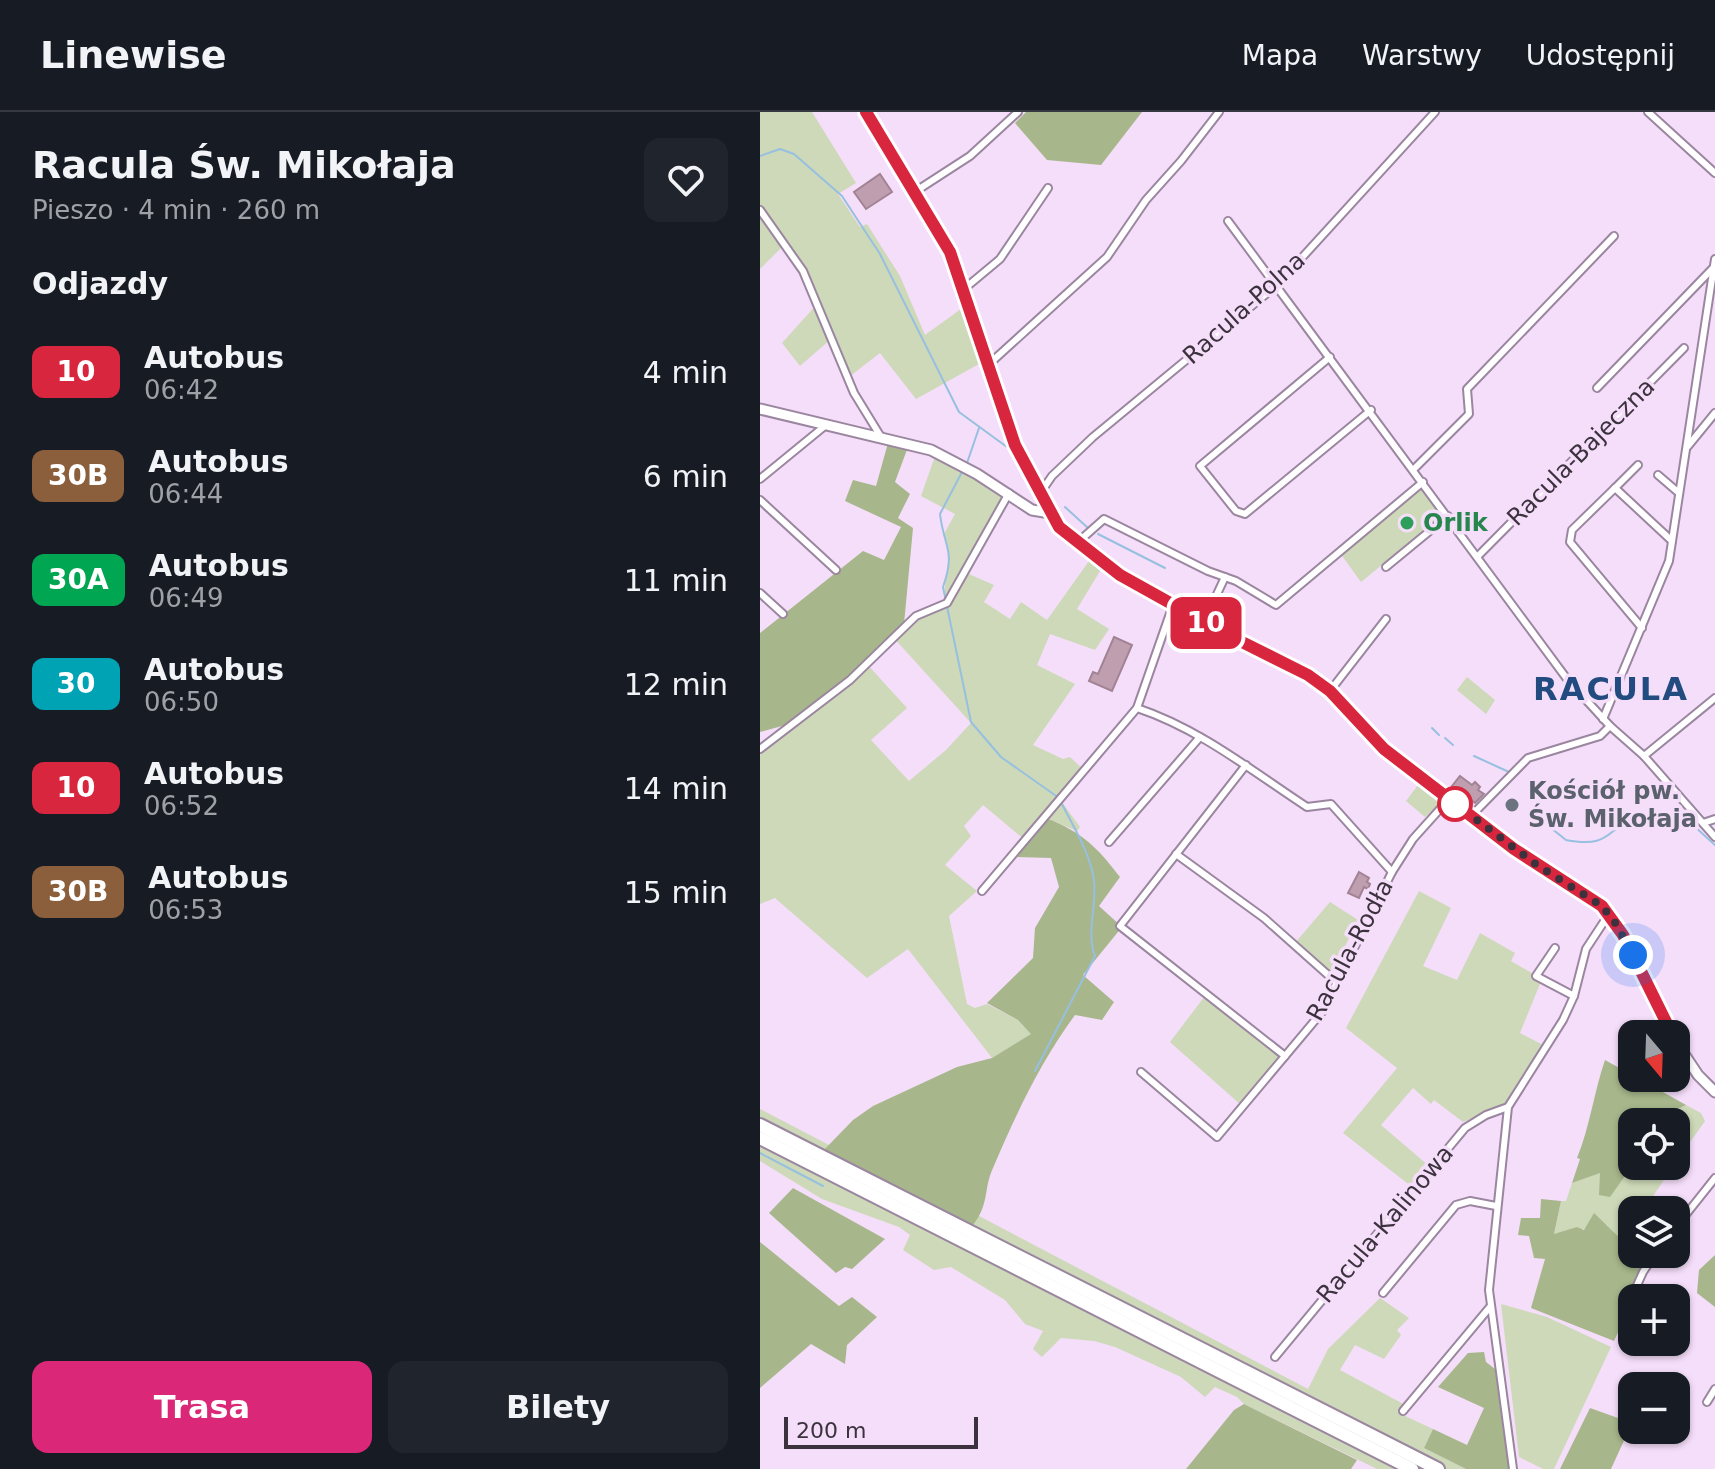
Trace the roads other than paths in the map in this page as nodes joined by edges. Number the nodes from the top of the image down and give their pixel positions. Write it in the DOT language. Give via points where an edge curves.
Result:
graph roads {
  1 [pos="866,112"];
  2 [pos="1018,112"];
  3 [pos="1219,112"];
  4 [pos="1435,112"];
  5 [pos="1648,112"];
  6 [pos="1715,173"];
  7 [pos="1048,188"];
  8 [pos="916,191"];
  9 [pos="760,210"];
  10 [pos="1228,221"];
  11 [pos="1614,236"];
  12 [pos="1715,259"];
  13 [pos="1714,267"];
  14 [pos="1277,285"];
  15 [pos="964,289"];
  16 [pos="1684,348"];
  17 [pos="1330,357"];
  18 [pos="988,365"];
  19 [pos="1597,388"];
  20 [pos="760,409"];
  21 [pos="1371,410"];
  22 [pos="1715,413"];
  23 [pos="826,425"];
  24 [pos="881,437"];
  25 [pos="1685,449"];
  26 [pos="1638,465"];
  27 [pos="1414,469"];
  28 [pos="1658,475"];
  29 [pos="760,479"];
  30 [pos="1423,482"];
  31 [pos="1615,488"];
  32 [pos="1009,493"];
  33 [pos="1679,493"];
  34 [pos="1043,497"];
  35 [pos="760,500"];
  36 [pos="1026,504"];
  37 [pos="1050,513"];
  38 [pos="1448,516"];
  39 [pos="1672,541"];
  40 [pos="1077,543"];
  41 [pos="1478,556"];
  42 [pos="1386,567"];
  43 [pos="836,570"];
  44 [pos="1225,577"];
  45 [pos="760,593"];
  46 [pos="1173,605"];
  47 [pos="783,614"];
  48 [pos="1386,619"];
  49 [pos="1204,622"];
  50 [pos="1642,628"];
  51 [pos="1330,691"];
  52 [pos="1715,698"];
  53 [pos="1137,708"];
  54 [pos="1603,719"];
  55 [pos="1610,726"];
  56 [pos="1200,737"];
  57 [pos="760,749"];
  58 [pos="1644,756"];
  59 [pos="1246,765"];
  60 [pos="1449,799"];
  61 [pos="1471,816"];
  62 [pos="1715,819"];
  63 [pos="1703,823"];
  64 [pos="1715,837"];
  65 [pos="1109,842"];
  66 [pos="1176,854"];
  67 [pos="1392,872"];
  68 [pos="982,891"];
  69 [pos="1609,913"];
  70 [pos="1555,948"];
  71 [pos="1336,982"];
  72 [pos="1574,996"];
  73 [pos="1665,1020"];
  74 [pos="1285,1056"];
  75 [pos="1690,1063"];
  76 [pos="1141,1072"];
  77 [pos="1715,1092"];
  78 [pos="1508,1107"];
  79 [pos="760,1125"];
  80 [pos="760,1138"];
  81 [pos="1715,1178"];
  82 [pos="1496,1206"];
  83 [pos="1690,1209"];
  84 [pos="1071,1290"];
  85 [pos="1383,1293"];
  86 [pos="1490,1307"];
  87 [pos="1275,1357"];
  88 [pos="1715,1389"];
  89 [pos="1707,1402"];
  90 [pos="1403,1411"];
  91 [pos="1412,1469"];
  92 [pos="1438,1469"];
  93 [pos="1513,1469"];
  1 -- 8 [label="street"];
  2 -- 8 [label="street" via="970,156"];
  3 -- 18 [label="street" via="1107,257"];
  4 -- 14 [label="street, Racula-Polna"];
  5 -- 6 [label="street"];
  7 -- 15 [label="street" via="1000,259"];
  8 -- 15 [label="street"];
  9 -- 24 [label="street" via="803,271 854,393"];
  10 -- 14 [label="street"];
  11 -- 27 [label="street" via="1467,389 1469,414"];
  12 -- 13 [label="street"];
  13 -- 19 [label="street"];
  13 -- 25 [label="street"];
  14 -- 17 [label="street"];
  14 -- 34 [label="street, Racula-Polna" via="1093,437 1052,476"];
  15 -- 18 [label="street"];
  16 -- 41 [label="street, Racula-Bajeczna"];
  17 -- 21 [label="street"];
  17 -- 21 [label="street" via="1200,466 1236,511 1245,514"];
  18 -- 34 [label="street" via="1020,456"];
  20 -- 23 [label="street"];
  21 -- 27 [label="street"];
  22 -- 25 [label="street"];
  23 -- 24 [label="street"];
  23 -- 29 [label="street"];
  24 -- 32 [label="street" via="931,450"];
  25 -- 33 [label="street"];
  26 -- 31 [label="street"];
  27 -- 30 [label="street"];
  28 -- 33 [label="street"];
  30 -- 38 [label="street"];
  30 -- 44 [label="street" via="1278,604"];
  31 -- 39 [label="street"];
  31 -- 50 [label="street" via="1572,530 1570,542"];
  32 -- 36 [label="street"];
  32 -- 57 [label="street" via="945,604 916,616 850,680"];
  33 -- 39 [label="street"];
  34 -- 36 [label="street"];
  34 -- 37 [label="street"];
  35 -- 43 [label="street"];
  36 -- 37 [label="street"];
  37 -- 40 [label="street"];
  38 -- 41 [label="street"];
  38 -- 42 [label="street"];
  39 -- 50 [label="street" via="1665,576"];
  40 -- 44 [label="street" via="1104,519"];
  40 -- 46 [label="street"];
  41 -- 54 [label="street" via="1567,679"];
  44 -- 49 [label="street"];
  45 -- 47 [label="street"];
  46 -- 49 [label="street"];
  46 -- 53 [label="street"];
  48 -- 51 [label="street"];
  49 -- 51 [label="street"];
  50 -- 54 [label="street"];
  51 -- 60 [label="street" via="1376,743"];
  52 -- 58 [label="street"];
  53 -- 56 [label="street"];
  53 -- 68 [label="street"];
  54 -- 55 [label="street"];
  55 -- 58 [label="street"];
  55 -- 61 [label="street" via="1600,736 1528,758"];
  56 -- 59 [label="street"];
  56 -- 65 [label="street"];
  58 -- 63 [label="street"];
  59 -- 66 [label="street"];
  59 -- 67 [label="street" via="1307,807 1331,804"];
  60 -- 61 [label="street"];
  60 -- 67 [label="street, Racula-Rodła"];
  61 -- 69 [label="street"];
  62 -- 63 [label="street"];
  63 -- 64 [label="street"];
  66 -- 71 [label="street" via="1264,918"];
  66 -- 74 [label="street" via="1120,926"];
  67 -- 71 [label="street, Racula-Rodła"];
  69 -- 72 [label="street" via="1586,949"];
  69 -- 73 [label="street"];
  70 -- 72 [label="street" via="1536,976"];
  71 -- 74 [label="street, Racula-Rodła" via="1322,1012"];
  72 -- 78 [label="street"];
  74 -- 76 [label="street, Racula-Rodła" via="1217,1137"];
  75 -- 77 [label="street"];
  78 -- 82 [label="street"];
  78 -- 87 [label="street, Racula-Kalinowa" via="1465,1128"];
  79 -- 84 [label="highway"];
  80 -- 84 [label="highway"];
  81 -- 83 [label="street"];
  82 -- 85 [label="street" via="1470,1201 1456,1205"];
  82 -- 86 [label="street"];
  84 -- 91 [label="highway"];
  84 -- 92 [label="highway"];
  86 -- 90 [label="street"];
  86 -- 93 [label="street"];
  88 -- 89 [label="street"];
}
